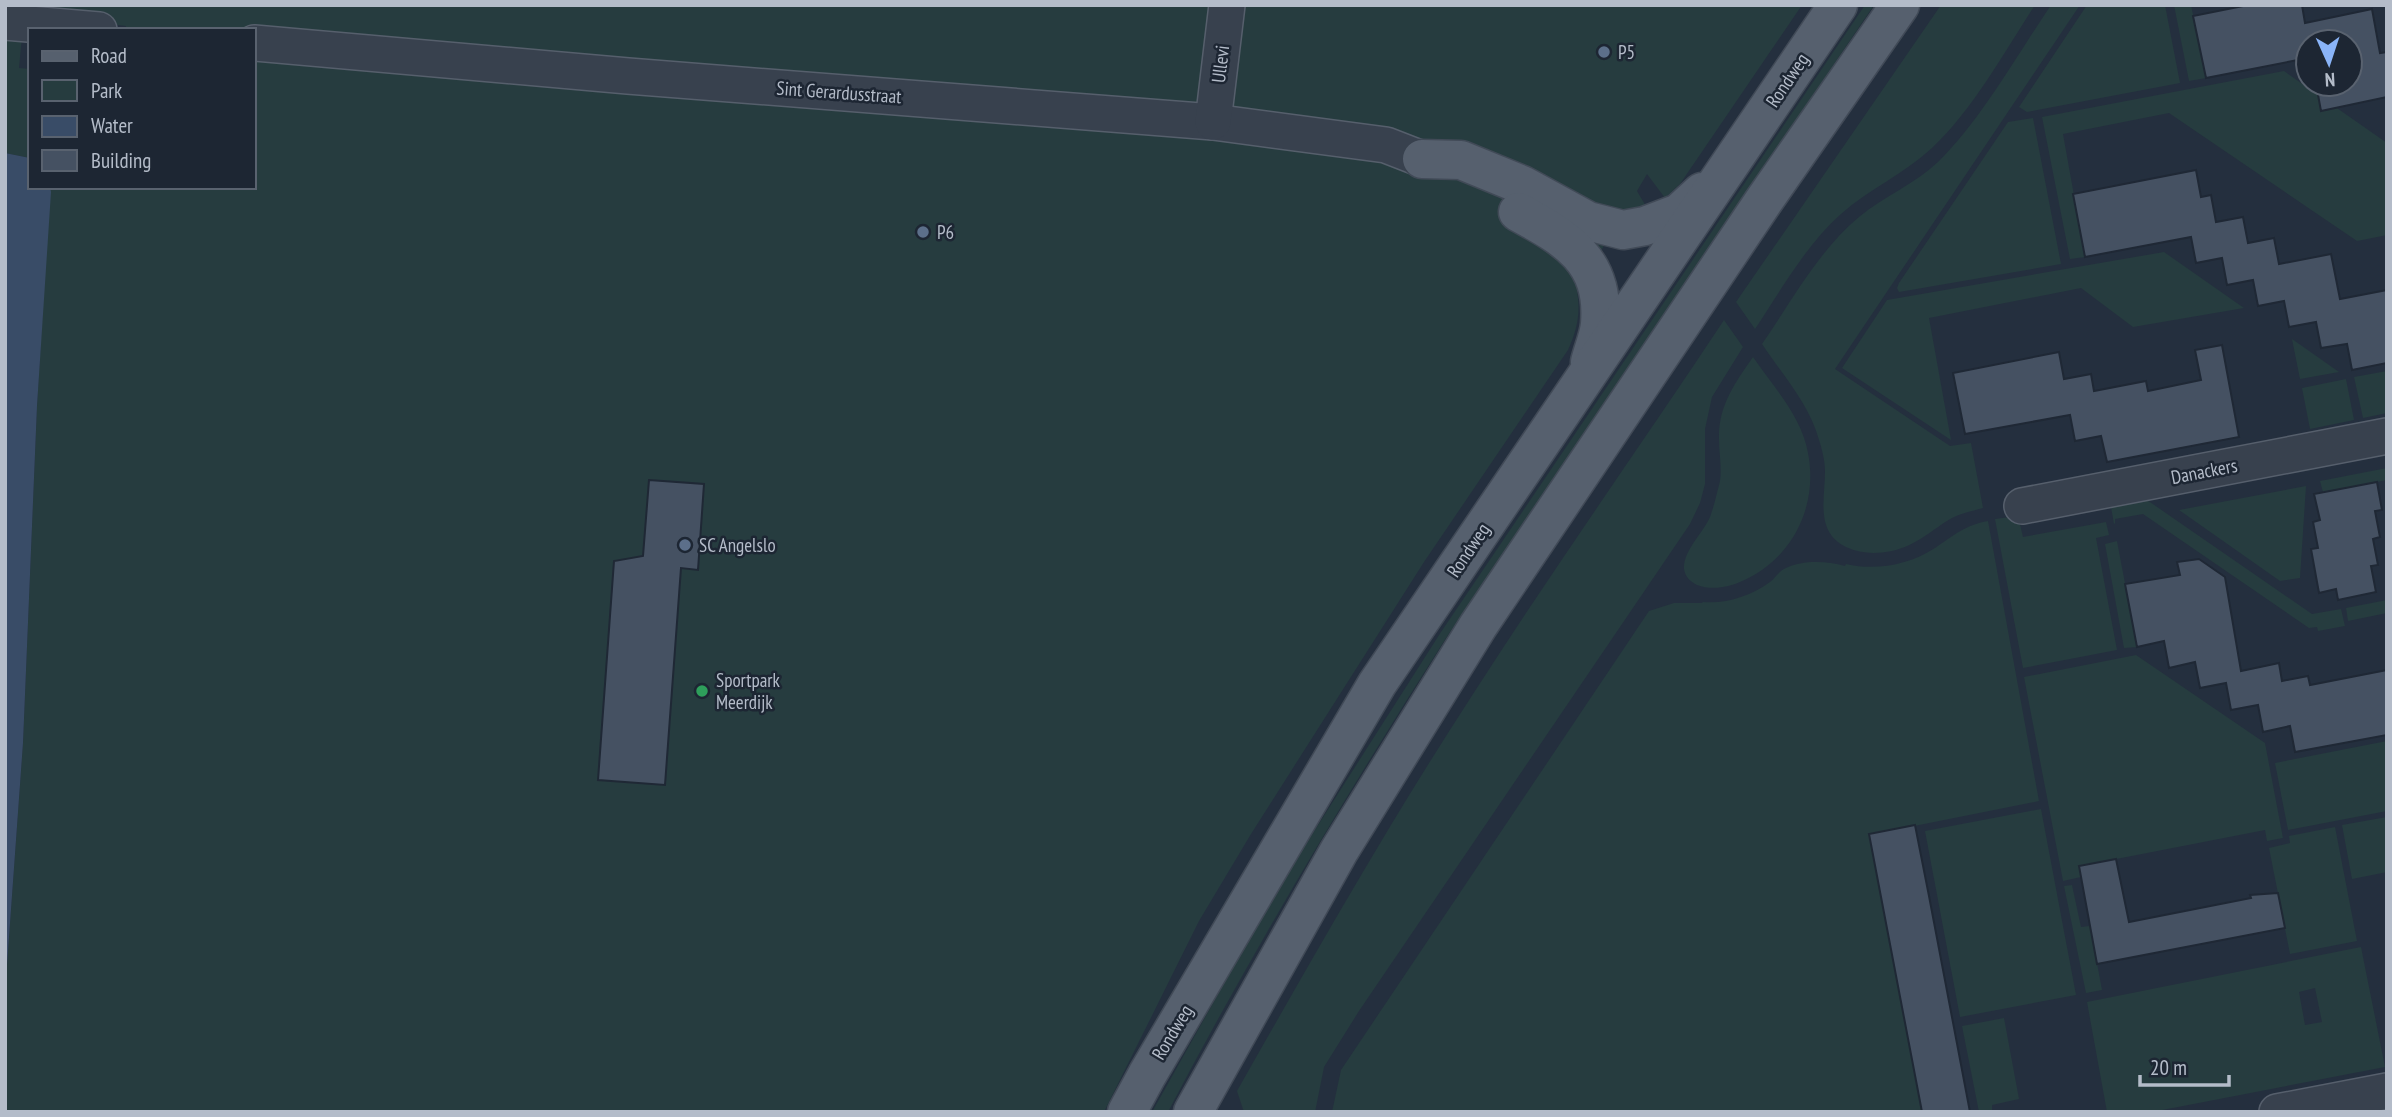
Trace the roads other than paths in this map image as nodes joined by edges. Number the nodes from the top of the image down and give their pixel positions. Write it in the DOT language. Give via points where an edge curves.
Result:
graph roads {
  1 [pos="1227,5"];
  2 [pos="1838,5"];
  3 [pos="1900,5"];
  4 [pos="5,22"];
  5 [pos="76,28"];
  6 [pos="256,43"];
  7 [pos="1213,122"];
  8 [pos="1422,159"];
  9 [pos="1723,173"];
  10 [pos="1587,375"];
  11 [pos="2387,436"];
  12 [pos="2022,506"];
  13 [pos="2387,1091"];
  14 [pos="1127,1112"];
  15 [pos="1193,1112"];
  16 [pos="2277,1112"];
  1 -- 7 [label="street, Ullevi"];
  2 -- 9 [label="main road, Rondweg"];
  3 -- 15 [label="main road" via="1478,626 1339,851"];
  4 -- 5 [label="street"];
  6 -- 7 [label="street, Sint Gerardusstraat"];
  7 -- 8 [label="street, Sint Gerardusstraat" via="1386,145"];
  8 -- 9 [label="main road" via="1461,160 1588,220 1623,230 1679,213"];
  8 -- 10 [label="main road" via="1561,236 1585,260 1597,288 1600,324"];
  9 -- 10 [label="main road, Rondweg"];
  10 -- 14 [label="main road, Rondweg" via="1377,684"];
  11 -- 12 [label="street, Danackers"];
  13 -- 16 [label="street"];
}
